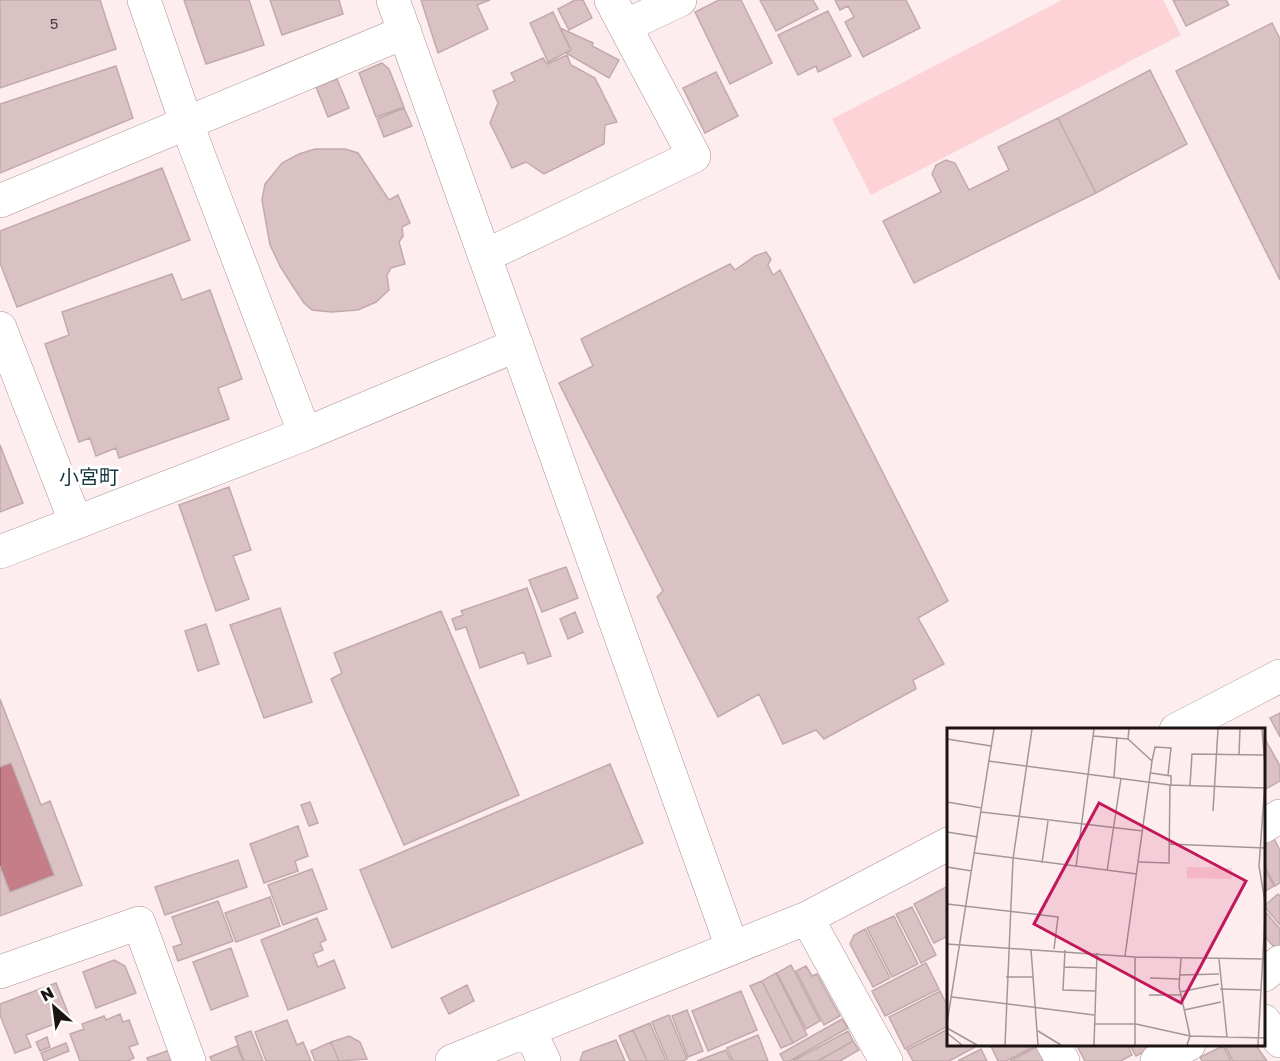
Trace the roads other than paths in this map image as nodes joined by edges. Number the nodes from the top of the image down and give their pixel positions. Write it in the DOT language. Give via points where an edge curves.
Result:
graph roads {
  1 [pos="144,0"];
  2 [pos="393,0"];
  3 [pos="680,0"];
  4 [pos="618,13"];
  5 [pos="405,32"];
  6 [pos="186,122"];
  7 [pos="0,201"];
  8 [pos="485,256"];
  9 [pos="0,328"];
  10 [pos="517,345"];
  11 [pos="305,434"];
  12 [pos="76,523"];
  13 [pos="0,552"];
  14 [pos="1280,676"];
  15 [pos="1178,728"];
  16 [pos="1280,816"];
  17 [pos="1265,825"];
  18 [pos="947,845"];
  19 [pos="807,918"];
  20 [pos="732,947"];
  21 [pos="1280,962"];
  22 [pos="0,972"];
  23 [pos="1265,973"];
  24 [pos="1265,1023"];
  25 [pos="529,1030"];
  26 [pos="1280,1041"];
  27 [pos="1054,1046"];
  28 [pos="1185,1046"];
  29 [pos="189,1061"];
  30 [pos="452,1061"];
  31 [pos="544,1061"];
  32 [pos="886,1061"];
  33 [pos="1063,1061"];
  34 [pos="1157,1061"];
  1 -- 6 [label="street"];
  2 -- 5 [label="street"];
  3 -- 4 [label="street"];
  4 -- 8 [label="street" via="694,156"];
  5 -- 6 [label="street"];
  5 -- 8 [label="street"];
  6 -- 7 [label="street"];
  6 -- 11 [label="street"];
  8 -- 10 [label="street"];
  9 -- 12 [label="street"];
  10 -- 11 [label="street"];
  10 -- 20 [label="street"];
  11 -- 12 [label="street"];
  12 -- 13 [label="street"];
  14 -- 15 [label="street"];
  16 -- 17 [label="street"];
  18 -- 19 [label="street"];
  19 -- 20 [label="street"];
  19 -- 32 [label="street"];
  20 -- 25 [label="street"];
  21 -- 23 [label="street"];
  22 -- 29 [label="street" via="138,923"];
  24 -- 26 [label="street"];
  25 -- 30 [label="street"];
  25 -- 31 [label="street"];
  27 -- 33 [label="street"];
  28 -- 34 [label="street"];
}
